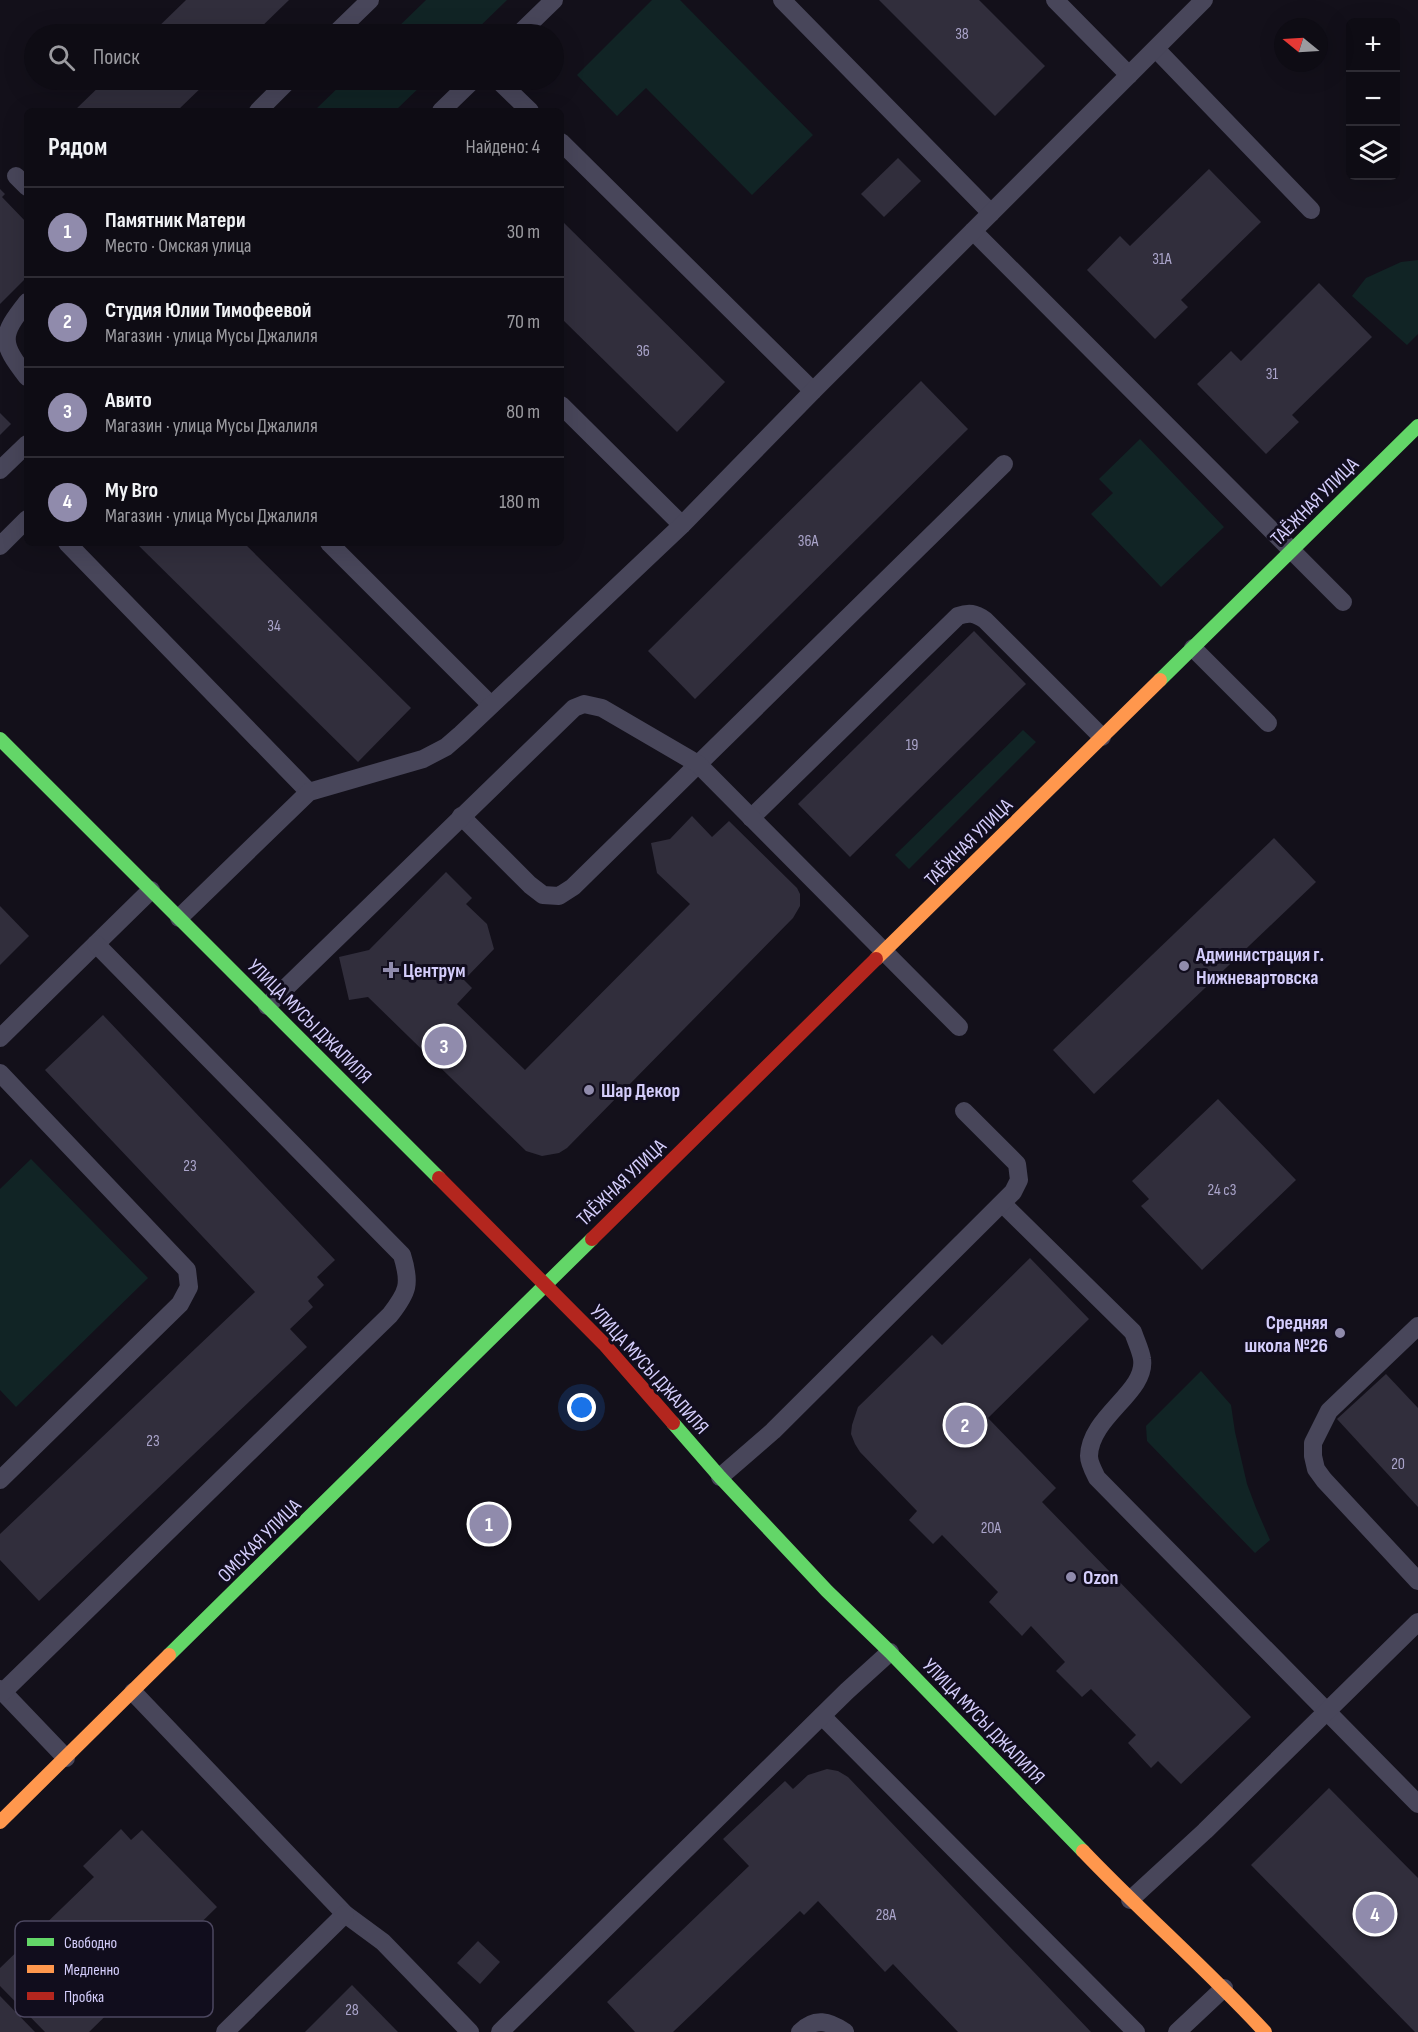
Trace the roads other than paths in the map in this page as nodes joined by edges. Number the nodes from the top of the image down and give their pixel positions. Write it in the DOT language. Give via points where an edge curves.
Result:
graph roads {
  1 [pos="370,0"];
  2 [pos="554,0"];
  3 [pos="782,0"];
  4 [pos="1055,0"];
  5 [pos="1204,0"];
  6 [pos="345,24"];
  7 [pos="529,24"];
  8 [pos="1156,49"];
  9 [pos="1129,75"];
  10 [pos="280,90"];
  11 [pos="463,90"];
  12 [pos="508,90"];
  13 [pos="261,108"];
  14 [pos="444,108"];
  15 [pos="527,108"];
  16 [pos="564,145"];
  17 [pos="1311,210"];
  18 [pos="991,213"];
  19 [pos="973,231"];
  20 [pos="24,305"];
  21 [pos="24,374"];
  22 [pos="813,392"];
  23 [pos="564,408"];
  24 [pos="1418,426"];
  25 [pos="24,447"];
  26 [pos="1004,464"];
  27 [pos="0,470"];
  28 [pos="24,522"];
  29 [pos="682,525"];
  30 [pos="0,546"];
  31 [pos="70,546"];
  32 [pos="331,546"];
  33 [pos="1292,550"];
  34 [pos="1342,602"];
  35 [pos="1192,648"];
  36 [pos="491,705"];
  37 [pos="1268,723"];
  38 [pos="1102,737"];
  39 [pos="0,739"];
  40 [pos="698,764"];
  41 [pos="309,792"];
  42 [pos="461,816"];
  43 [pos="751,818"];
  44 [pos="151,890"];
  45 [pos="179,918"];
  46 [pos="96,944"];
  47 [pos="884,952"];
  48 [pos="267,1006"];
  49 [pos="959,1027"];
  50 [pos="0,1038"];
  51 [pos="0,1073"];
  52 [pos="964,1111"];
  53 [pos="1003,1204"];
  54 [pos="545,1285"];
  55 [pos="1418,1326"];
  56 [pos="720,1477"];
  57 [pos="0,1480"];
  58 [pos="1418,1581"];
  59 [pos="1418,1622"];
  60 [pos="890,1652"];
  61 [pos="1,1691"];
  62 [pos="133,1692"];
  63 [pos="1326,1713"];
  64 [pos="822,1716"];
  65 [pos="66,1758"];
  66 [pos="1418,1804"];
  67 [pos="0,1822"];
  68 [pos="1130,1900"];
  69 [pos="345,1914"];
  70 [pos="1224,1988"];
  71 [pos="225,2032"];
  72 [pos="470,2032"];
  73 [pos="500,2032"];
  74 [pos="800,2032"];
  75 [pos="846,2032"];
  76 [pos="1136,2032"];
  77 [pos="1177,2032"];
  78 [pos="1265,2032"];
  1 -- 6 [label="lane"];
  2 -- 7 [label="lane"];
  3 -- 18 [label="lane"];
  4 -- 9 [label="lane"];
  5 -- 8 [label="lane"];
  8 -- 9 [label="lane"];
  8 -- 17 [label="lane"];
  9 -- 18 [label="lane"];
  10 -- 13 [label="lane"];
  11 -- 14 [label="lane"];
  12 -- 15 [label="lane"];
  16 -- 22 [label="lane"];
  18 -- 19 [label="lane"];
  19 -- 22 [label="lane"];
  19 -- 33 [label="lane"];
  20 -- 21 [label="lane" via="0,333 5,356"];
  22 -- 29 [label="lane"];
  23 -- 29 [label="lane"];
  24 -- 33 [label="main road, ТАЁЖНАЯ УЛИЦА"];
  25 -- 27 [label="lane"];
  26 -- 40 [label="lane"];
  28 -- 30 [label="lane"];
  29 -- 36 [label="lane"];
  31 -- 41 [label="lane"];
  32 -- 36 [label="lane"];
  33 -- 34 [label="lane"];
  33 -- 35 [label="main road, ТАЁЖНАЯ УЛИЦА"];
  35 -- 37 [label="lane"];
  35 -- 38 [label="main road, ТАЁЖНАЯ УЛИЦА"];
  36 -- 41 [label="lane" via="446,747 423,759"];
  38 -- 43 [label="lane" via="985,620 967,613 958,616"];
  38 -- 47 [label="main road, ТАЁЖНАЯ УЛИЦА"];
  39 -- 44 [label="main road, УЛИЦА МУСЫ ДЖАЛИЛЯ"];
  40 -- 42 [label="lane" via="602,708 584,704 574,708"];
  40 -- 42 [label="lane" via="573,887 559,896 543,895 530,885"];
  40 -- 43 [label="lane"];
  41 -- 45 [label="lane"];
  42 -- 48 [label="lane"];
  43 -- 47 [label="lane"];
  44 -- 45 [label="main road, УЛИЦА МУСЫ ДЖАЛИЛЯ"];
  44 -- 46 [label="lane"];
  45 -- 48 [label="main road, УЛИЦА МУСЫ ДЖАЛИЛЯ"];
  46 -- 50 [label="lane"];
  46 -- 61 [label="lane" via="402,1256 408,1275 404,1298 390,1315"];
  47 -- 49 [label="lane"];
  47 -- 54 [label="main road, ТАЁЖНАЯ УЛИЦА"];
  48 -- 54 [label="main road, УЛИЦА МУСЫ ДЖАЛИЛЯ"];
  51 -- 57 [label="lane" via="187,1270 189,1287 180,1304"];
  52 -- 53 [label="lane" via="1017,1164 1019,1180"];
  53 -- 56 [label="lane" via="773,1431"];
  53 -- 63 [label="lane" via="1133,1332 1143,1361 1136,1384 1092,1440 1089,1458 1097,1478"];
  54 -- 56 [label="main road, УЛИЦА МУСЫ ДЖАЛИЛЯ" via="604,1344"];
  54 -- 62 [label="main road, ОМСКАЯ УЛИЦА"];
  55 -- 58 [label="lane" via="1329,1411 1313,1443 1313,1456 1324,1480"];
  56 -- 60 [label="main road, УЛИЦА МУСЫ ДЖАЛИЛЯ"];
  59 -- 63 [label="lane"];
  60 -- 64 [label="lane"];
  60 -- 68 [label="main road, УЛИЦА МУСЫ ДЖАЛИЛЯ"];
  61 -- 65 [label="lane"];
  62 -- 65 [label="main road, ОМСКАЯ УЛИЦА"];
  62 -- 69 [label="lane"];
  63 -- 66 [label="lane"];
  63 -- 68 [label="lane"];
  64 -- 73 [label="lane"];
  64 -- 76 [label="lane"];
  65 -- 67 [label="main road, ОМСКАЯ УЛИЦА"];
  68 -- 70 [label="main road, УЛИЦА МУСЫ ДЖАЛИЛЯ"];
  69 -- 71 [label="lane"];
  69 -- 72 [label="lane" via="383,1942"];
  70 -- 77 [label="lane"];
  70 -- 78 [label="main road, УЛИЦА МУСЫ ДЖАЛИЛЯ"];
  74 -- 75 [label="lane" via="816,2022 831,2023"];
}
